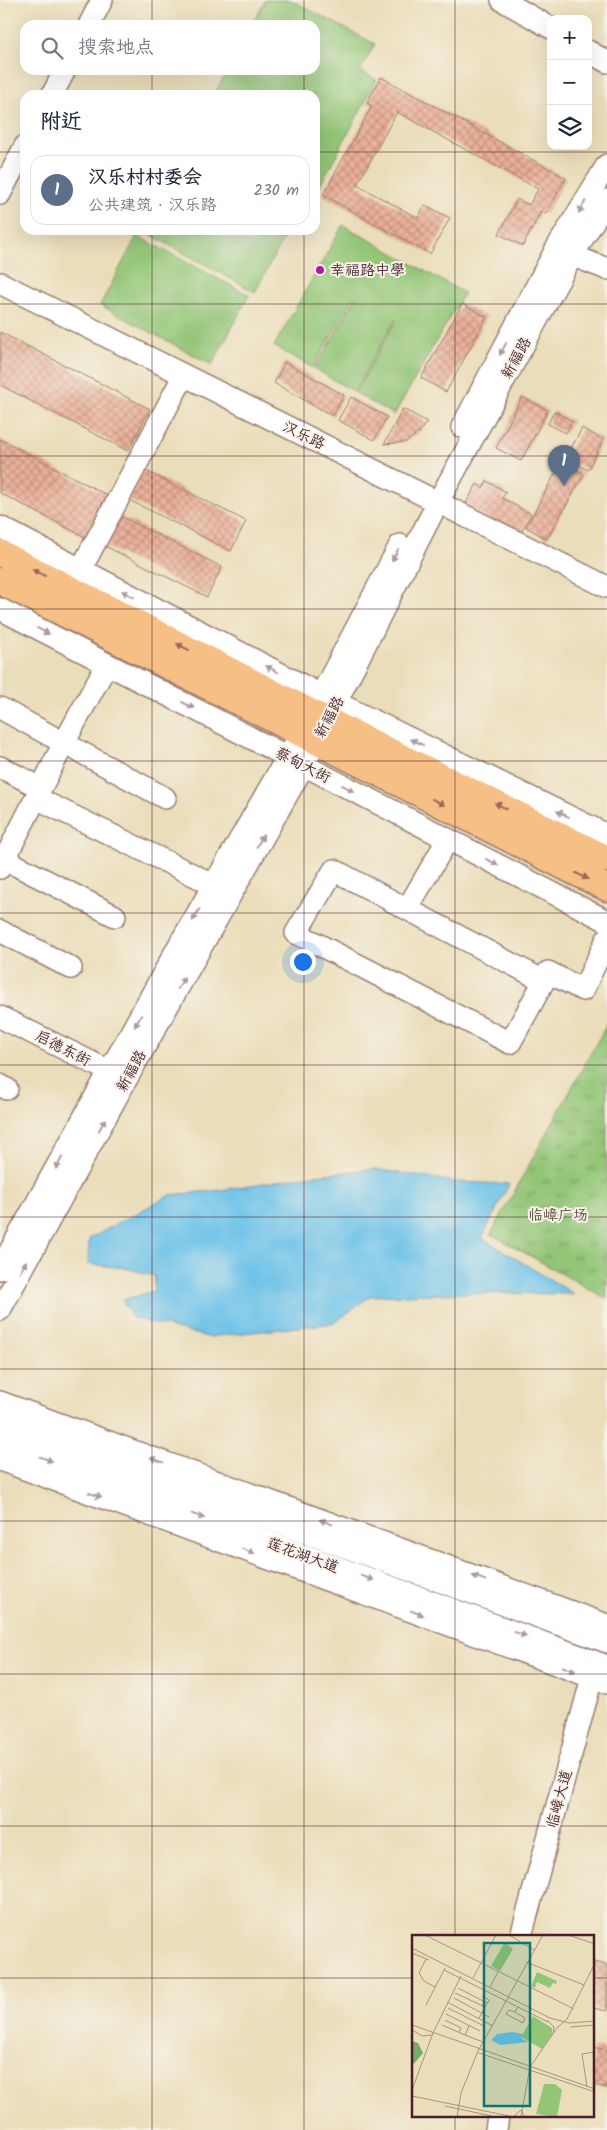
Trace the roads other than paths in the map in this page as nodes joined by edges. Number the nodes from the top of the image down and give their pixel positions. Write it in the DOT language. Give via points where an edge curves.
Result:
graph roads {
  1 [pos="102,0"];
  2 [pos="502,0"];
  3 [pos="92,20"];
  4 [pos="547,26"];
  5 [pos="592,53"];
  6 [pos="607,62"];
  7 [pos="62,75"];
  8 [pos="55,90"];
  9 [pos="20,156"];
  10 [pos="607,165"];
  11 [pos="0,194"];
  12 [pos="607,200"];
  13 [pos="564,252"];
  14 [pos="607,269"];
  15 [pos="0,283"];
  16 [pos="184,375"];
  17 [pos="432,499"];
  18 [pos="0,527"];
  19 [pos="0,553"];
  20 [pos="81,569"];
  21 [pos="0,581"];
  22 [pos="607,587"];
  23 [pos="0,608"];
  24 [pos="107,664"];
  25 [pos="0,708"];
  26 [pos="319,717"];
  27 [pos="64,743"];
  28 [pos="295,761"];
  29 [pos="0,767"];
  30 [pos="38,793"];
  31 [pos="166,798"];
  32 [pos="607,835"];
  33 [pos="448,839"];
  34 [pos="4,852"];
  35 [pos="607,859"];
  36 [pos="214,885"];
  37 [pos="607,888"];
  38 [pos="408,909"];
  39 [pos="115,916"];
  40 [pos="607,921"];
  41 [pos="0,932"];
  42 [pos="607,939"];
  43 [pos="71,968"];
  44 [pos="544,981"];
  45 [pos="0,1017"];
  46 [pos="118,1076"];
  47 [pos="0,1270"];
  48 [pos="0,1310"];
  49 [pos="0,1402"];
  50 [pos="0,1422"];
  51 [pos="0,1442"];
  52 [pos="0,1460"];
  53 [pos="604,1650"];
  54 [pos="521,1935"];
  1 -- 3 [label="street"];
  2 -- 4 [label="street"];
  5 -- 6 [label="street"];
  7 -- 8 [label="street"];
  9 -- 11 [label="street"];
  10 -- 13 [label="street, 新福路, one-way"];
  12 -- 13 [label="street, 新福路"];
  13 -- 14 [label="street"];
  13 -- 17 [label="street, 新福路"];
  15 -- 16 [label="street, 汉乐路"];
  16 -- 17 [label="street, 汉乐路"];
  16 -- 20 [label="street"];
  17 -- 22 [label="street, 汉乐路"];
  17 -- 26 [label="street, 新福路"];
  18 -- 20 [label="street, 蔡甸大街"];
  26 -- 19 [label="main road, 蔡甸大街, one-way"];
  26 -- 20 [label="street, 蔡甸大街, one-way"];
  21 -- 26 [label="main road, 蔡甸大街"];
  23 -- 24 [label="street, 蔡甸大街, one-way"];
  24 -- 27 [label="street"];
  24 -- 28 [label="street, 蔡甸大街, one-way"];
  25 -- 27 [label="street"];
  26 -- 28 [label="street, 新福路"];
  32 -- 26 [label="street, 蔡甸大街, one-way"];
  35 -- 26 [label="main road, 蔡甸大街, one-way"];
  26 -- 37 [label="main road, 蔡甸大街, one-way"];
  27 -- 30 [label="street"];
  27 -- 31 [label="street"];
  28 -- 33 [label="street, 蔡甸大街, one-way"];
  28 -- 36 [label="street, 新福路"];
  46 -- 28 [label="street, 新福路, one-way"];
  29 -- 30 [label="street"];
  30 -- 34 [label="street"];
  30 -- 36 [label="street"];
  33 -- 38 [label="street"];
  33 -- 40 [label="street, 蔡甸大街, one-way"];
  34 -- 39 [label="street"];
  36 -- 46 [label="street, 新福路, one-way"];
  38 -- 44 [label="street"];
  38 -- 44 [label="street" via="334,870 296,933 510,1043"];
  41 -- 43 [label="street"];
  42 -- 44 [label="street" via="583,990 548,972"];
  45 -- 46 [label="street, 启德东街"];
  46 -- 47 [label="street, 新福路, one-way"];
  48 -- 46 [label="street, 新福路, one-way"];
  53 -- 49 [label="street, one-way"];
  50 -- 53 [label="street, 莲花湖大道"];
  51 -- 53 [label="street, 莲花湖大道, one-way"];
  52 -- 53 [label="street, 莲花湖大道, one-way"];
  53 -- 54 [label="street, 临嶂大道"];
}
